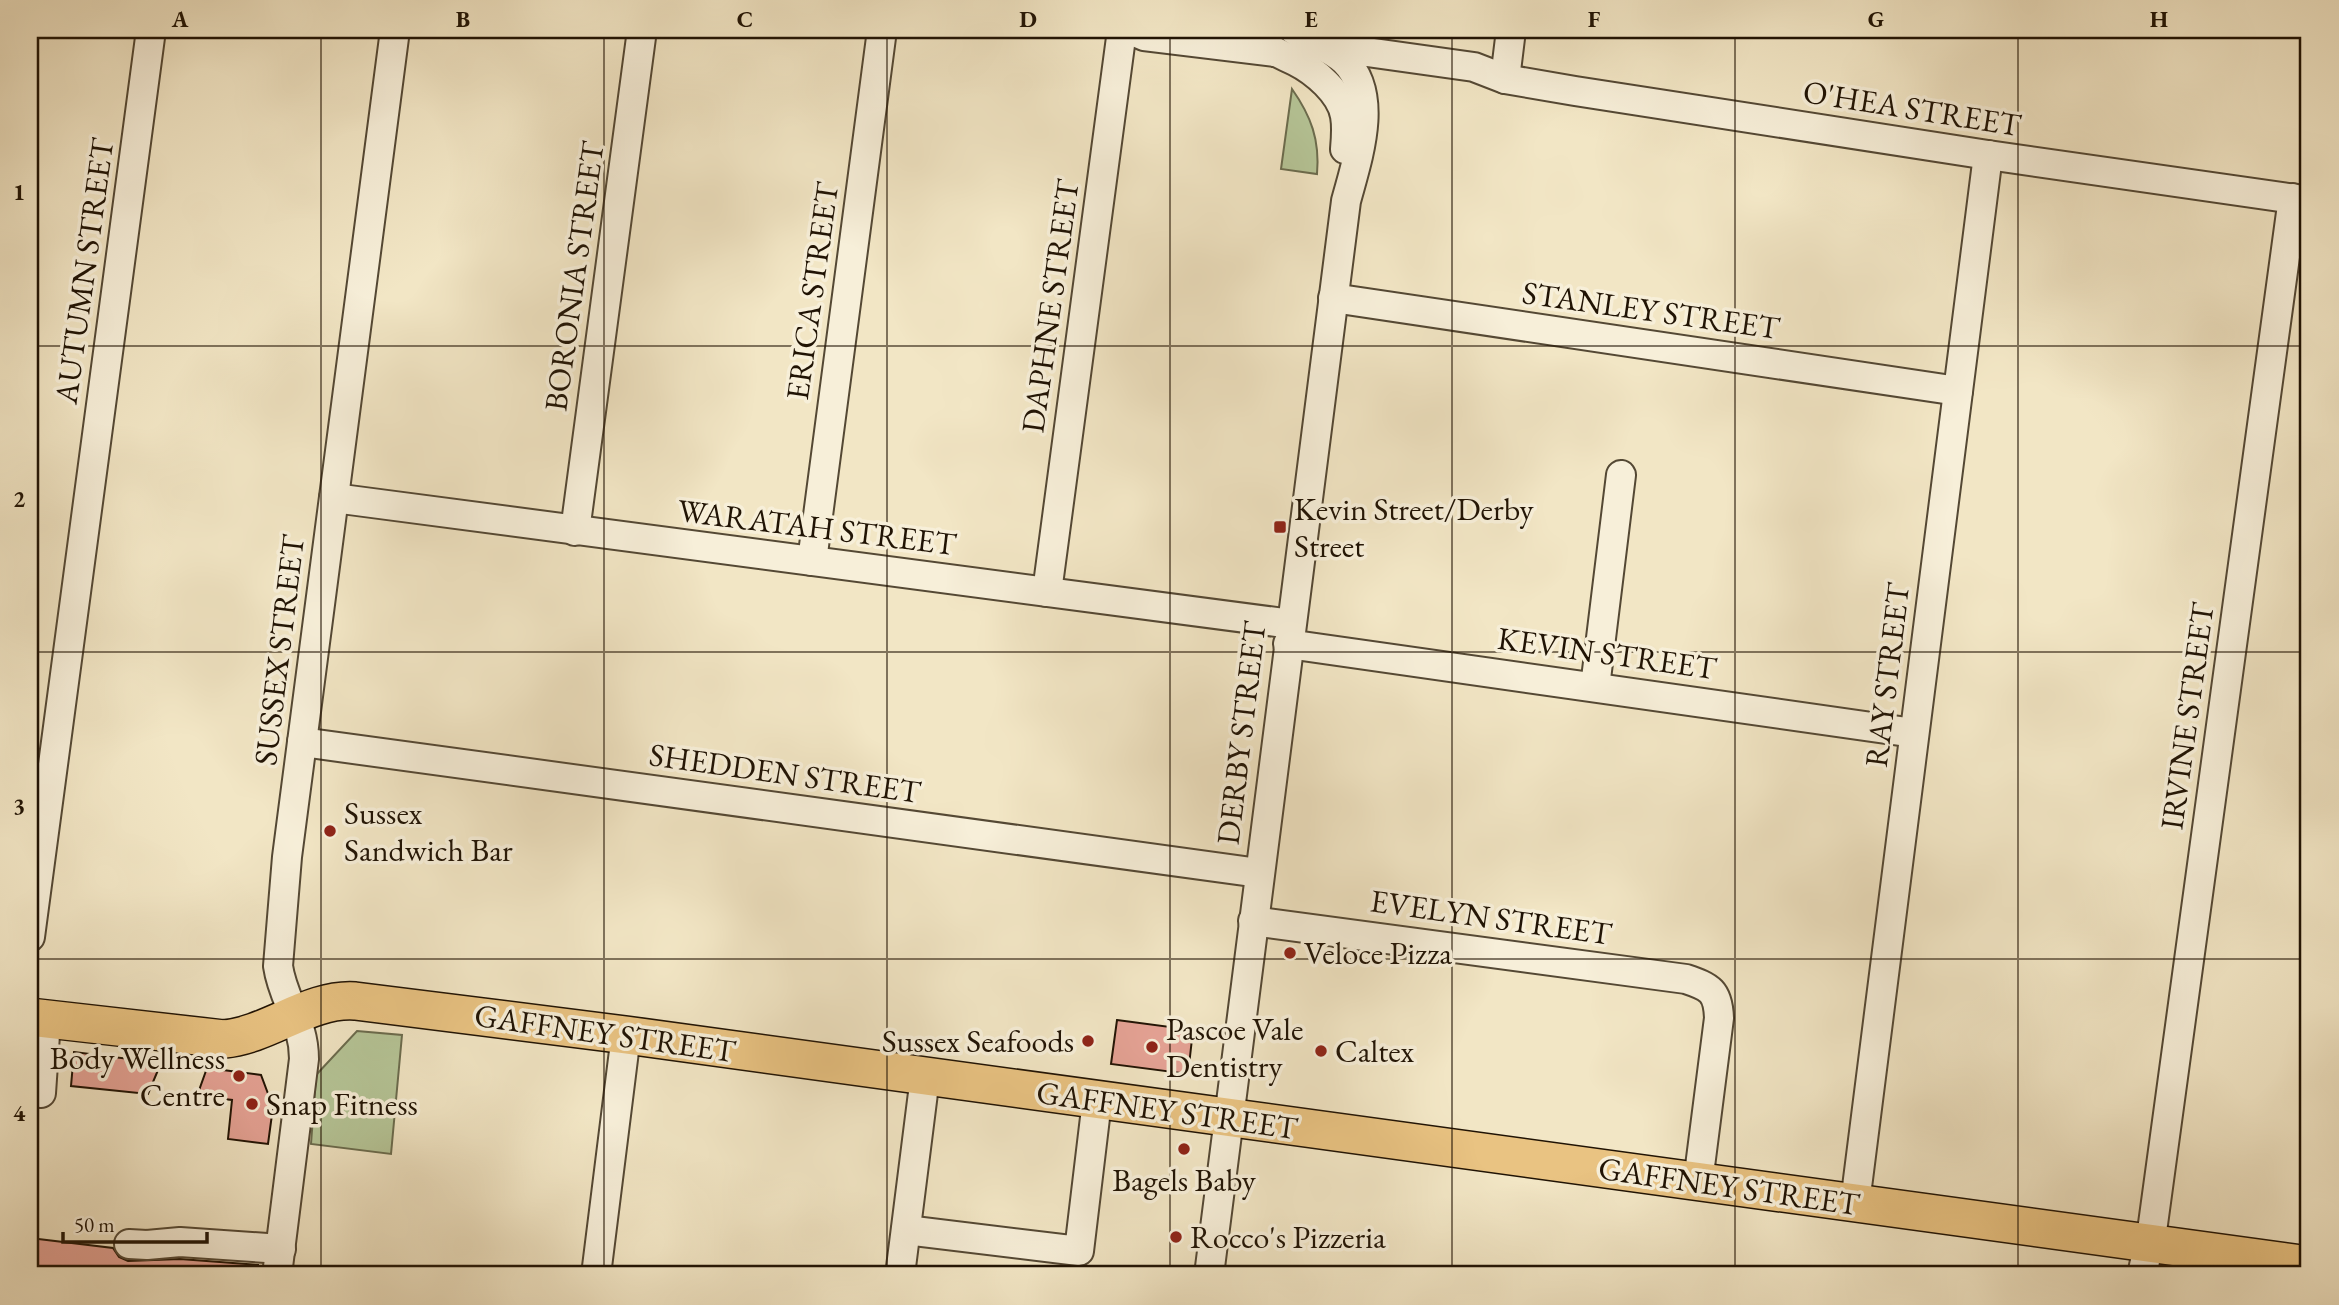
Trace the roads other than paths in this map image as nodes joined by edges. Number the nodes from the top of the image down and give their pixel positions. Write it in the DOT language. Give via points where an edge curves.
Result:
graph roads {
  1 [pos="151,30"];
  2 [pos="395,30"];
  3 [pos="642,30"];
  4 [pos="882,30"];
  5 [pos="1122,30"];
  6 [pos="1130,30"];
  7 [pos="1252,30"];
  8 [pos="1294,30"];
  9 [pos="1511,30"];
  10 [pos="1274,52"];
  11 [pos="1315,57"];
  12 [pos="1357,79"];
  13 [pos="1506,79"];
  14 [pos="1988,155"];
  15 [pos="2301,199"];
  16 [pos="1346,201"];
  17 [pos="1333,298"];
  18 [pos="1958,391"];
  19 [pos="1621,475"];
  20 [pos="334,498"];
  21 [pos="575,531"];
  22 [pos="812,561"];
  23 [pos="1048,592"];
  24 [pos="1290,634"];
  25 [pos="1595,687"];
  26 [pos="1914,733"];
  27 [pos="302,742"];
  28 [pos="1259,873"];
  29 [pos="1253,921"];
  30 [pos="30,937"];
  31 [pos="296,1015"];
  32 [pos="38,1019"];
  33 [pos="626,1035"];
  34 [pos="925,1077"];
  35 [pos="41,1093"];
  36 [pos="1097,1101"];
  37 [pos="1228,1118"];
  38 [pos="1698,1182"];
  39 [pos="1855,1203"];
  40 [pos="906,1230"];
  41 [pos="129,1244"];
  42 [pos="2145,1259"];
  43 [pos="279,1262"];
  44 [pos="2309,1265"];
  45 [pos="596,1275"];
  46 [pos="900,1275"];
  47 [pos="1209,1275"];
  1 -- 30 [label="street, AUTUMN STREET"];
  2 -- 20 [label="street, SUSSEX STREET"];
  3 -- 21 [label="street, BORONIA STREET"];
  4 -- 22 [label="street, ERICA STREET"];
  5 -- 23 [label="street, DAPHNE STREET"];
  6 -- 10 [label="street" via="1144,36"];
  7 -- 10 [label="street" via="1261,44"];
  8 -- 11 [label="street"];
  9 -- 13 [label="street"];
  10 -- 11 [label="street, DERBY STREET"];
  11 -- 12 [label="street, O'HEA STREET" via="1328,81"];
  11 -- 13 [label="street, O'HEA STREET" via="1474,66"];
  11 -- 16 [label="street, DERBY STREET" via="1345,115"];
  12 -- 13 [label="street, O'HEA STREET" via="1398,71 1473,82"];
  12 -- 16 [label="street, DERBY STREET" via="1362,125"];
  13 -- 14 [label="street, O'HEA STREET"];
  14 -- 15 [label="street, O'HEA STREET"];
  14 -- 18 [label="street, RAY STREET"];
  15 -- 42 [label="street, IRVINE STREET"];
  16 -- 17 [label="street, DERBY STREET"];
  17 -- 18 [label="street, STANLEY STREET"];
  17 -- 24 [label="street, DERBY STREET"];
  18 -- 26 [label="street, RAY STREET"];
  19 -- 25 [label="street"];
  20 -- 21 [label="street, WARATAH STREET"];
  20 -- 27 [label="street, SUSSEX STREET"];
  21 -- 22 [label="street, WARATAH STREET"];
  22 -- 23 [label="street, WARATAH STREET"];
  23 -- 24 [label="street, WARATAH STREET"];
  24 -- 25 [label="street, KEVIN STREET"];
  24 -- 28 [label="street, DERBY STREET"];
  25 -- 26 [label="street, KEVIN STREET"];
  26 -- 39 [label="street, RAY STREET"];
  27 -- 28 [label="street, SHEDDEN STREET"];
  27 -- 31 [label="street, SUSSEX STREET" via="278,965 280,983"];
  28 -- 29 [label="street, DERBY STREET"];
  29 -- 37 [label="street, DERBY STREET"];
  29 -- 38 [label="street, EVELYN STREET" via="1704,985 1715,995 1719,1018"];
  31 -- 32 [label="main road, GAFFNEY STREET" via="248,1035 223,1039"];
  31 -- 33 [label="main road, GAFFNEY STREET" via="355,1000"];
  31 -- 43 [label="street, SUSSEX STREET" via="304,1059"];
  32 -- 35 [label="street"];
  33 -- 34 [label="main road, GAFFNEY STREET"];
  33 -- 45 [label="street"];
  34 -- 36 [label="main road, GAFFNEY STREET"];
  34 -- 40 [label="street"];
  36 -- 37 [label="main road, GAFFNEY STREET"];
  36 -- 40 [label="street" via="1079,1251"];
  37 -- 38 [label="main road, GAFFNEY STREET"];
  37 -- 47 [label="street, DERBY STREET"];
  38 -- 39 [label="main road, GAFFNEY STREET"];
  39 -- 42 [label="main road, GAFFNEY STREET"];
  40 -- 46 [label="street"];
  41 -- 43 [label="street" via="180,1242"];
  42 -- 44 [label="main road, GAFFNEY STREET"];
}
